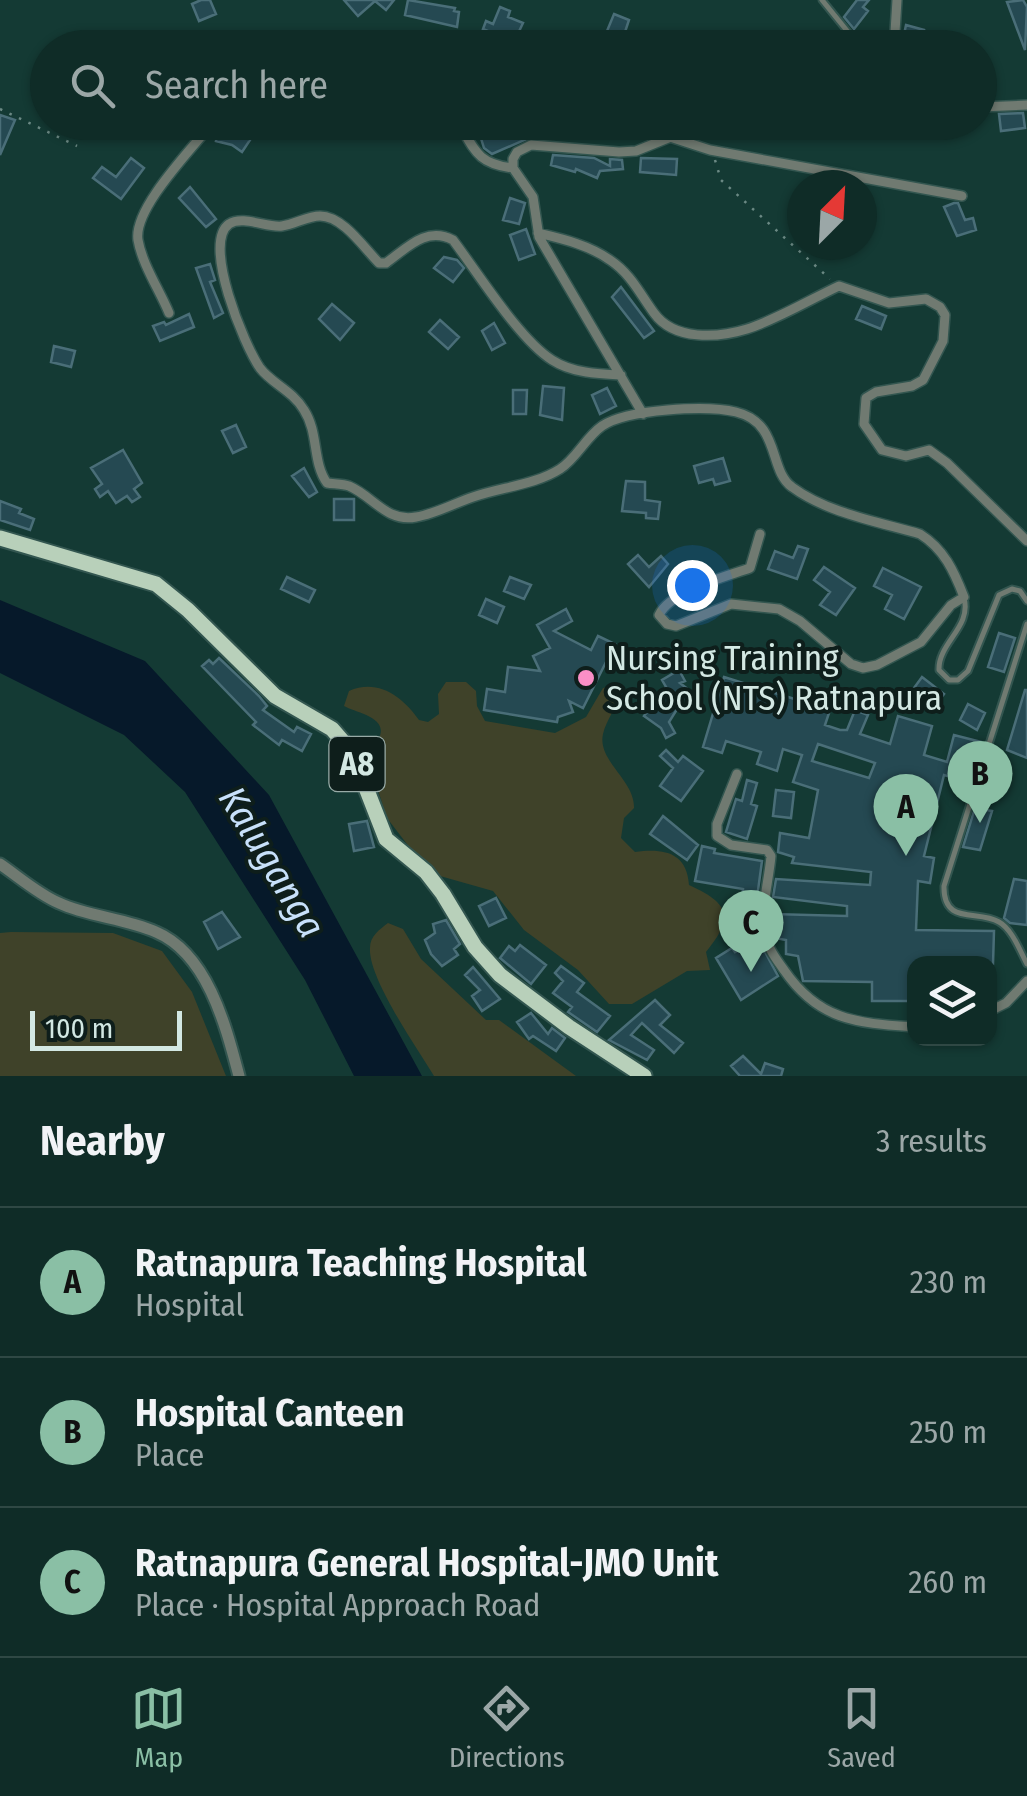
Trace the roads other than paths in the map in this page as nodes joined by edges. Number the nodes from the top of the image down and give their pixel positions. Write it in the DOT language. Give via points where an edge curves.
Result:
graph roads {
  1 [pos="822,0"];
  2 [pos="896,0"];
  3 [pos="846,30"];
  4 [pos="895,30"];
  5 [pos="1027,105"];
  6 [pos="997,106"];
  7 [pos="199,140"];
  8 [pos="469,140"];
  9 [pos="664,140"];
  10 [pos="677,140"];
  11 [pos="513,168"];
  12 [pos="962,196"];
  13 [pos="538,233"];
  14 [pos="169,313"];
  15 [pos="620,375"];
  16 [pos="643,414"];
  17 [pos="760,534"];
  18 [pos="0,538"];
  19 [pos="1027,541"];
  20 [pos="964,597"];
  21 [pos="1027,602"];
  22 [pos="1027,624"];
  23 [pos="737,774"];
  24 [pos="0,864"];
  25 [pos="1027,964"];
  26 [pos="1027,982"];
  27 [pos="997,1007"];
  28 [pos="907,1027"];
  29 [pos="239,1076"];
  30 [pos="644,1076"];
  1 -- 3 [label="lane"];
  2 -- 4 [label="street"];
  5 -- 6 [label="street"];
  7 -- 14 [label="street" via="138,223 138,242"];
  8 -- 11 [label="street" via="486,163"];
  9 -- 11 [label="street" via="619,152 531,144 517,152"];
  10 -- 12 [label="street"];
  11 -- 13 [label="street" via="532,197"];
  13 -- 15 [label="street"];
  13 -- 19 [label="street" via="571,240 610,260 633,280 657,318 683,334 747,329 839,286 889,303 916,298 940,307 942,341 923,380 866,398 864,424 882,450 906,456 929,450"];
  15 -- 16 [label="street"];
  15 -- 16 [label="street" via="590,374 553,361 442,234 425,235 386,263 340,223 321,216 280,226 236,221 221,236 234,316 262,370 305,410 320,473 386,513 413,518 536,480 561,469 603,425"];
  16 -- 20 [label="street" via="740,412 758,423 792,488 933,542 954,569"];
  17 -- 20 [label="street" via="750,568 664,605 660,615 667,624 731,604 779,608 863,668 920,642"];
  18 -- 30 [label="highway, A8" via="156,584 275,696 332,728 352,752 386,839 434,883 500,975"];
  20 -- 21 [label="lane" via="964,619 939,661 949,680 968,670 999,595 1020,591"];
  22 -- 25 [label="lane" via="944,895 953,911 1006,927"];
  23 -- 28 [label="street" via="717,836 771,856 764,922 774,956 794,985 825,1011"];
  24 -- 29 [label="street" via="59,903 156,932 180,947 221,1014"];
  26 -- 27 [label="street"];
}
